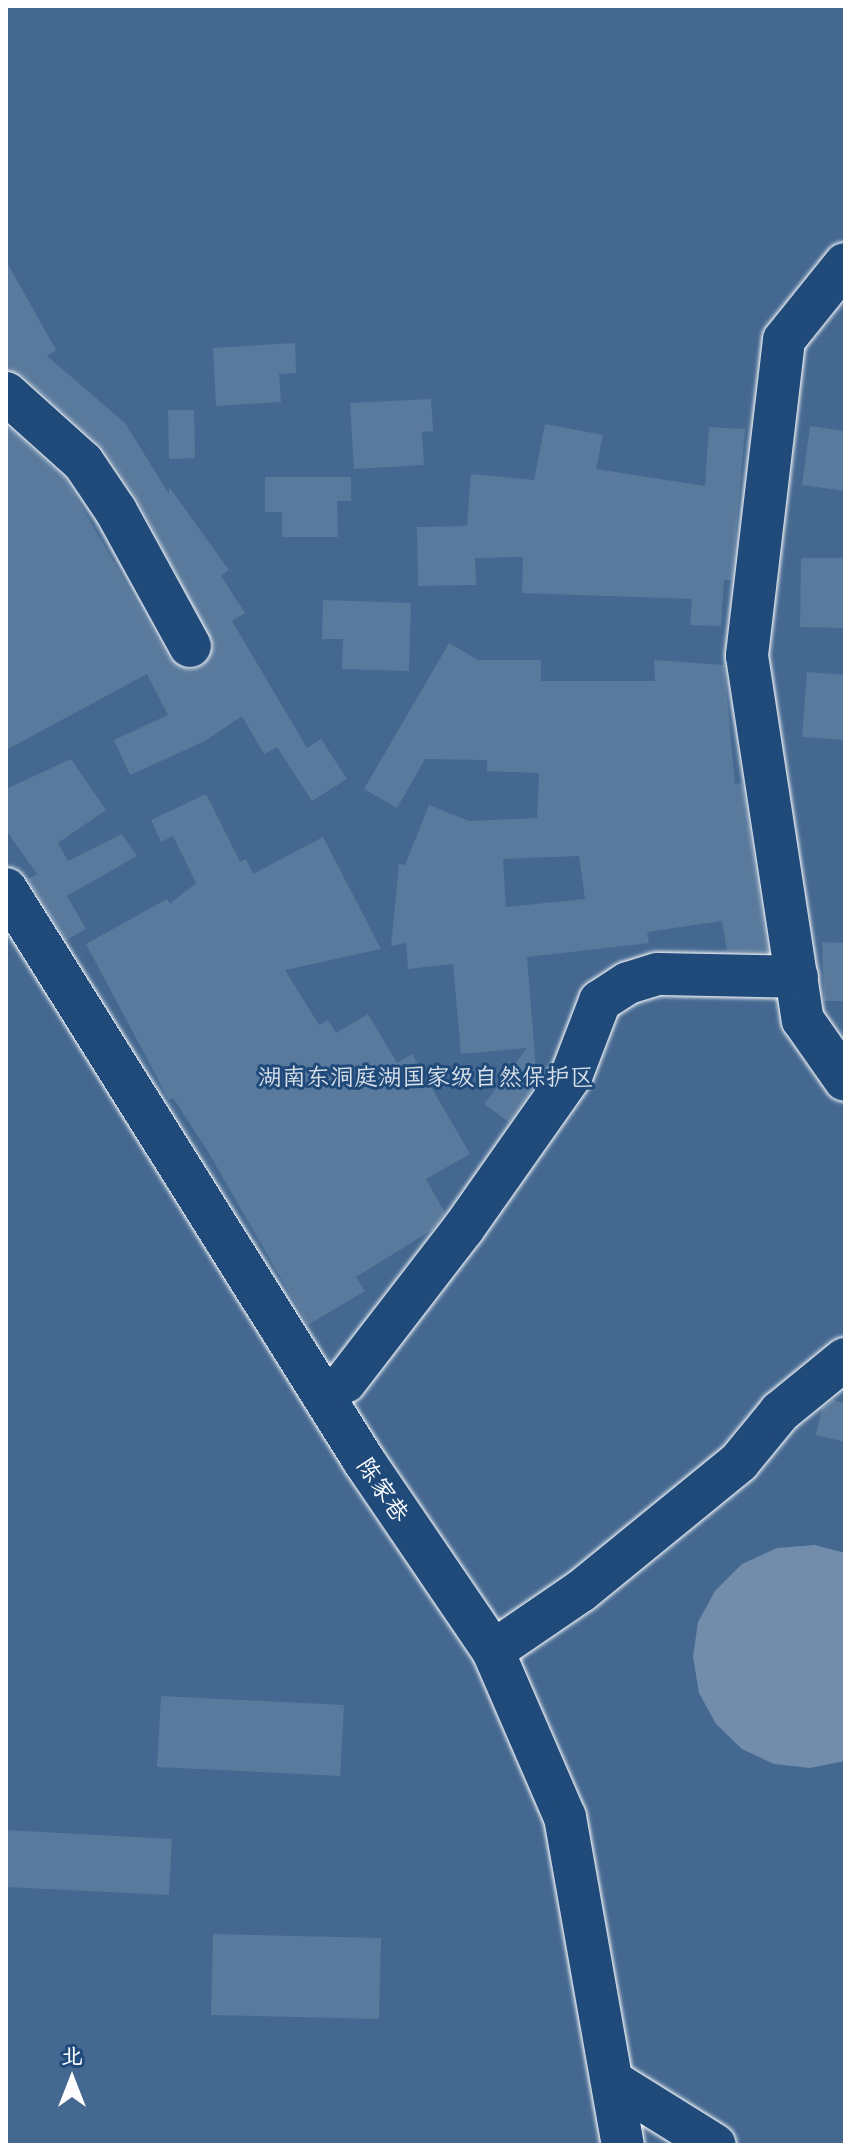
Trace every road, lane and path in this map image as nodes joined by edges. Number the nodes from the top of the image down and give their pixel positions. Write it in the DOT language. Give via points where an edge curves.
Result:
graph roads {
  1 [pos="845,264"];
  2 [pos="6,393"];
  3 [pos="190,646"];
  4 [pos="6,889"];
  5 [pos="797,977"];
  6 [pos="845,1080"];
  7 [pos="845,1359"];
  8 [pos="345,1382"];
  9 [pos="493,1651"];
  10 [pos="612,2081"];
  11 [pos="623,2145"];
  12 [pos="715,2145"];
  1 -- 5 [label="street" via="784,340 747,656"];
  2 -- 3 [label="street" via="83,462"];
  4 -- 9 [label="street, 陈家巷" via="364,1461"];
  5 -- 6 [label="street" via="803,1020"];
  5 -- 8 [label="street" via="658,974 628,983 600,1001 572,1074 463,1229"];
  7 -- 9 [label="street" via="780,1412 727,1472 581,1591"];
  9 -- 10 [label="street, 陈家巷" via="565,1817"];
  10 -- 11 [label="street, 陈家巷"];
  10 -- 12 [label="street"];
}
